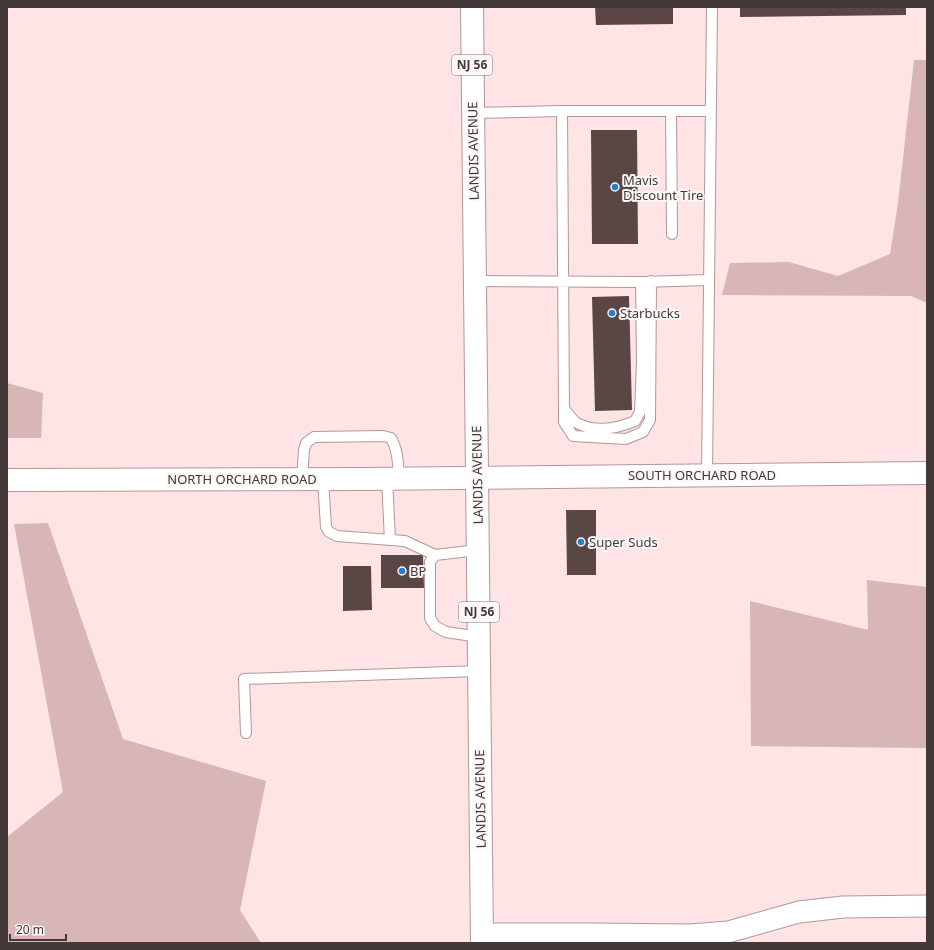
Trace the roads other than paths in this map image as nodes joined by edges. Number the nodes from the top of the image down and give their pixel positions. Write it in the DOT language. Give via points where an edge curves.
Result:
graph roads {
  1 [pos="472,7"];
  2 [pos="712,7"];
  3 [pos="562,111"];
  4 [pos="671,111"];
  5 [pos="711,111"];
  6 [pos="473,113"];
  7 [pos="672,234"];
  8 [pos="709,280"];
  9 [pos="475,281"];
  10 [pos="562,281"];
  11 [pos="646,282"];
  12 [pos="564,410"];
  13 [pos="927,473"];
  14 [pos="707,475"];
  15 [pos="478,477"];
  16 [pos="393,478"];
  17 [pos="312,479"];
  18 [pos="7,480"];
  19 [pos="390,540"];
  20 [pos="478,550"];
  21 [pos="435,555"];
  22 [pos="479,637"];
  23 [pos="479,670"];
  24 [pos="246,733"];
  25 [pos="927,906"];
  26 [pos="482,939"];
  1 -- 6 [label="main road, LANDIS AVENUE / NJ 56"];
  2 -- 5 [label="lane"];
  3 -- 4 [label="lane"];
  3 -- 6 [label="lane"];
  3 -- 10 [label="lane"];
  4 -- 5 [label="lane"];
  4 -- 7 [label="lane"];
  5 -- 8 [label="lane"];
  6 -- 9 [label="main road, LANDIS AVENUE / NJ 56"];
  8 -- 11 [label="lane"];
  8 -- 14 [label="lane"];
  9 -- 10 [label="lane"];
  9 -- 15 [label="main road, LANDIS AVENUE / NJ 56"];
  10 -- 11 [label="lane"];
  10 -- 12 [label="lane"];
  11 -- 12 [label="lane" via="640,412 635,422 620,427 597,429 577,423"];
  11 -- 12 [label="lane" via="650,420 643,432 626,439 573,436 564,422"];
  13 -- 14 [label="main road, SOUTH ORCHARD ROAD"];
  14 -- 15 [label="main road, SOUTH ORCHARD ROAD"];
  15 -- 16 [label="main road, NORTH ORCHARD ROAD"];
  15 -- 20 [label="main road, LANDIS AVENUE / NJ 56"];
  16 -- 17 [label="main road, NORTH ORCHARD ROAD"];
  16 -- 17 [label="lane" via="397,455 391,438 383,436 314,437 306,443 304,450"];
  16 -- 19 [label="lane"];
  17 -- 18 [label="main road, NORTH ORCHARD ROAD"];
  17 -- 19 [label="lane" via="329,532 337,536"];
  19 -- 21 [label="lane" via="405,541"];
  20 -- 21 [label="lane"];
  20 -- 22 [label="main road, LANDIS AVENUE / NJ 56"];
  21 -- 22 [label="lane" via="430,562 430,618 435,626 446,632"];
  22 -- 23 [label="main road, LANDIS AVENUE / NJ 56"];
  23 -- 24 [label="lane" via="244,679"];
  23 -- 26 [label="main road, LANDIS AVENUE / NJ 56"];
  25 -- 26 [label="street" via="843,906 799,912 728,932 690,936 596,934"];
}
